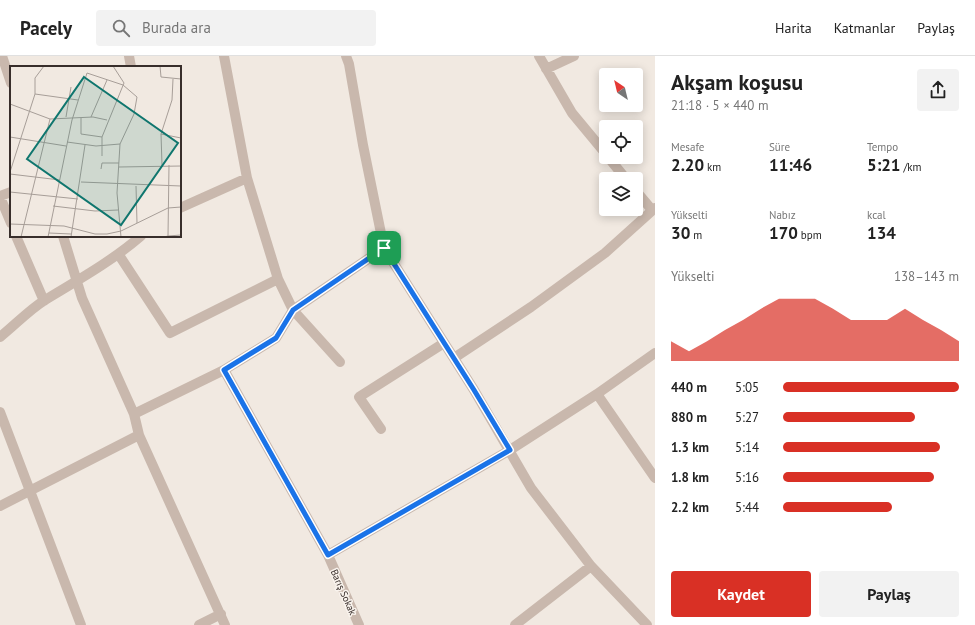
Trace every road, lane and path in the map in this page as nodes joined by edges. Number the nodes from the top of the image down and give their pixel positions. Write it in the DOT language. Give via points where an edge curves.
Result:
graph roads {
  1 [pos="2,56"];
  2 [pos="129,56"];
  3 [pos="224,56"];
  4 [pos="346,56"];
  5 [pos="539,56"];
  6 [pos="574,56"];
  7 [pos="131,66"];
  8 [pos="546,69"];
  9 [pos="10,80"];
  10 [pos="599,146"];
  11 [pos="614,164"];
  12 [pos="620,172"];
  13 [pos="247,178"];
  14 [pos="10,192"];
  15 [pos="0,196"];
  16 [pos="643,198"];
  17 [pos="181,208"];
  18 [pos="653,209"];
  19 [pos="10,221"];
  20 [pos="16,237"];
  21 [pos="63,237"];
  22 [pos="140,237"];
  23 [pos="384,248"];
  24 [pos="119,255"];
  25 [pos="278,279"];
  26 [pos="78,281"];
  27 [pos="44,301"];
  28 [pos="293,310"];
  29 [pos="0,337"];
  30 [pos="444,343"];
  31 [pos="655,354"];
  32 [pos="454,358"];
  33 [pos="340,362"];
  34 [pos="224,370"];
  35 [pos="597,394"];
  36 [pos="0,412"];
  37 [pos="134,414"];
  38 [pos="381,428"];
  39 [pos="140,435"];
  40 [pos="510,450"];
  41 [pos="655,478"];
  42 [pos="30,492"];
  43 [pos="0,506"];
  44 [pos="328,555"];
  45 [pos="590,566"];
  46 [pos="221,614"];
  47 [pos="80,625"];
  48 [pos="199,625"];
  49 [pos="225,625"];
  50 [pos="359,625"];
  51 [pos="515,625"];
  52 [pos="647,625"];
  1 -- 9 [label="street"];
  2 -- 7 [label="street"];
  3 -- 13 [label="street"];
  4 -- 23 [label="street"];
  5 -- 8 [label="street"];
  6 -- 8 [label="street"];
  8 -- 10 [label="street" via="572,113"];
  11 -- 12 [label="street"];
  13 -- 17 [label="street"];
  13 -- 25 [label="street"];
  14 -- 15 [label="street"];
  15 -- 19 [label="street"];
  16 -- 18 [label="street"];
  18 -- 32 [label="street" via="605,253 531,307"];
  20 -- 27 [label="street"];
  21 -- 26 [label="street"];
  22 -- 24 [label="street"];
  23 -- 28 [label="street"];
  23 -- 30 [label="street"];
  24 -- 25 [label="street" via="170,333"];
  24 -- 26 [label="street" via="107,260"];
  25 -- 28 [label="street"];
  26 -- 27 [label="street"];
  26 -- 37 [label="street" via="82,298"];
  27 -- 29 [label="street"];
  28 -- 33 [label="street"];
  28 -- 34 [label="street" via="276,338"];
  30 -- 32 [label="street"];
  30 -- 38 [label="street" via="359,397"];
  31 -- 35 [label="street"];
  32 -- 40 [label="street"];
  34 -- 37 [label="street"];
  34 -- 44 [label="street, Barış Sokak"];
  35 -- 40 [label="street"];
  35 -- 41 [label="street"];
  36 -- 42 [label="street"];
  37 -- 39 [label="street"];
  39 -- 42 [label="street"];
  39 -- 46 [label="street"];
  40 -- 44 [label="street"];
  40 -- 45 [label="street" via="531,488"];
  42 -- 43 [label="street"];
  42 -- 47 [label="street"];
  44 -- 50 [label="street, Barış Sokak"];
  45 -- 51 [label="street"];
  45 -- 52 [label="street"];
  46 -- 48 [label="street"];
  46 -- 49 [label="street"];
}
